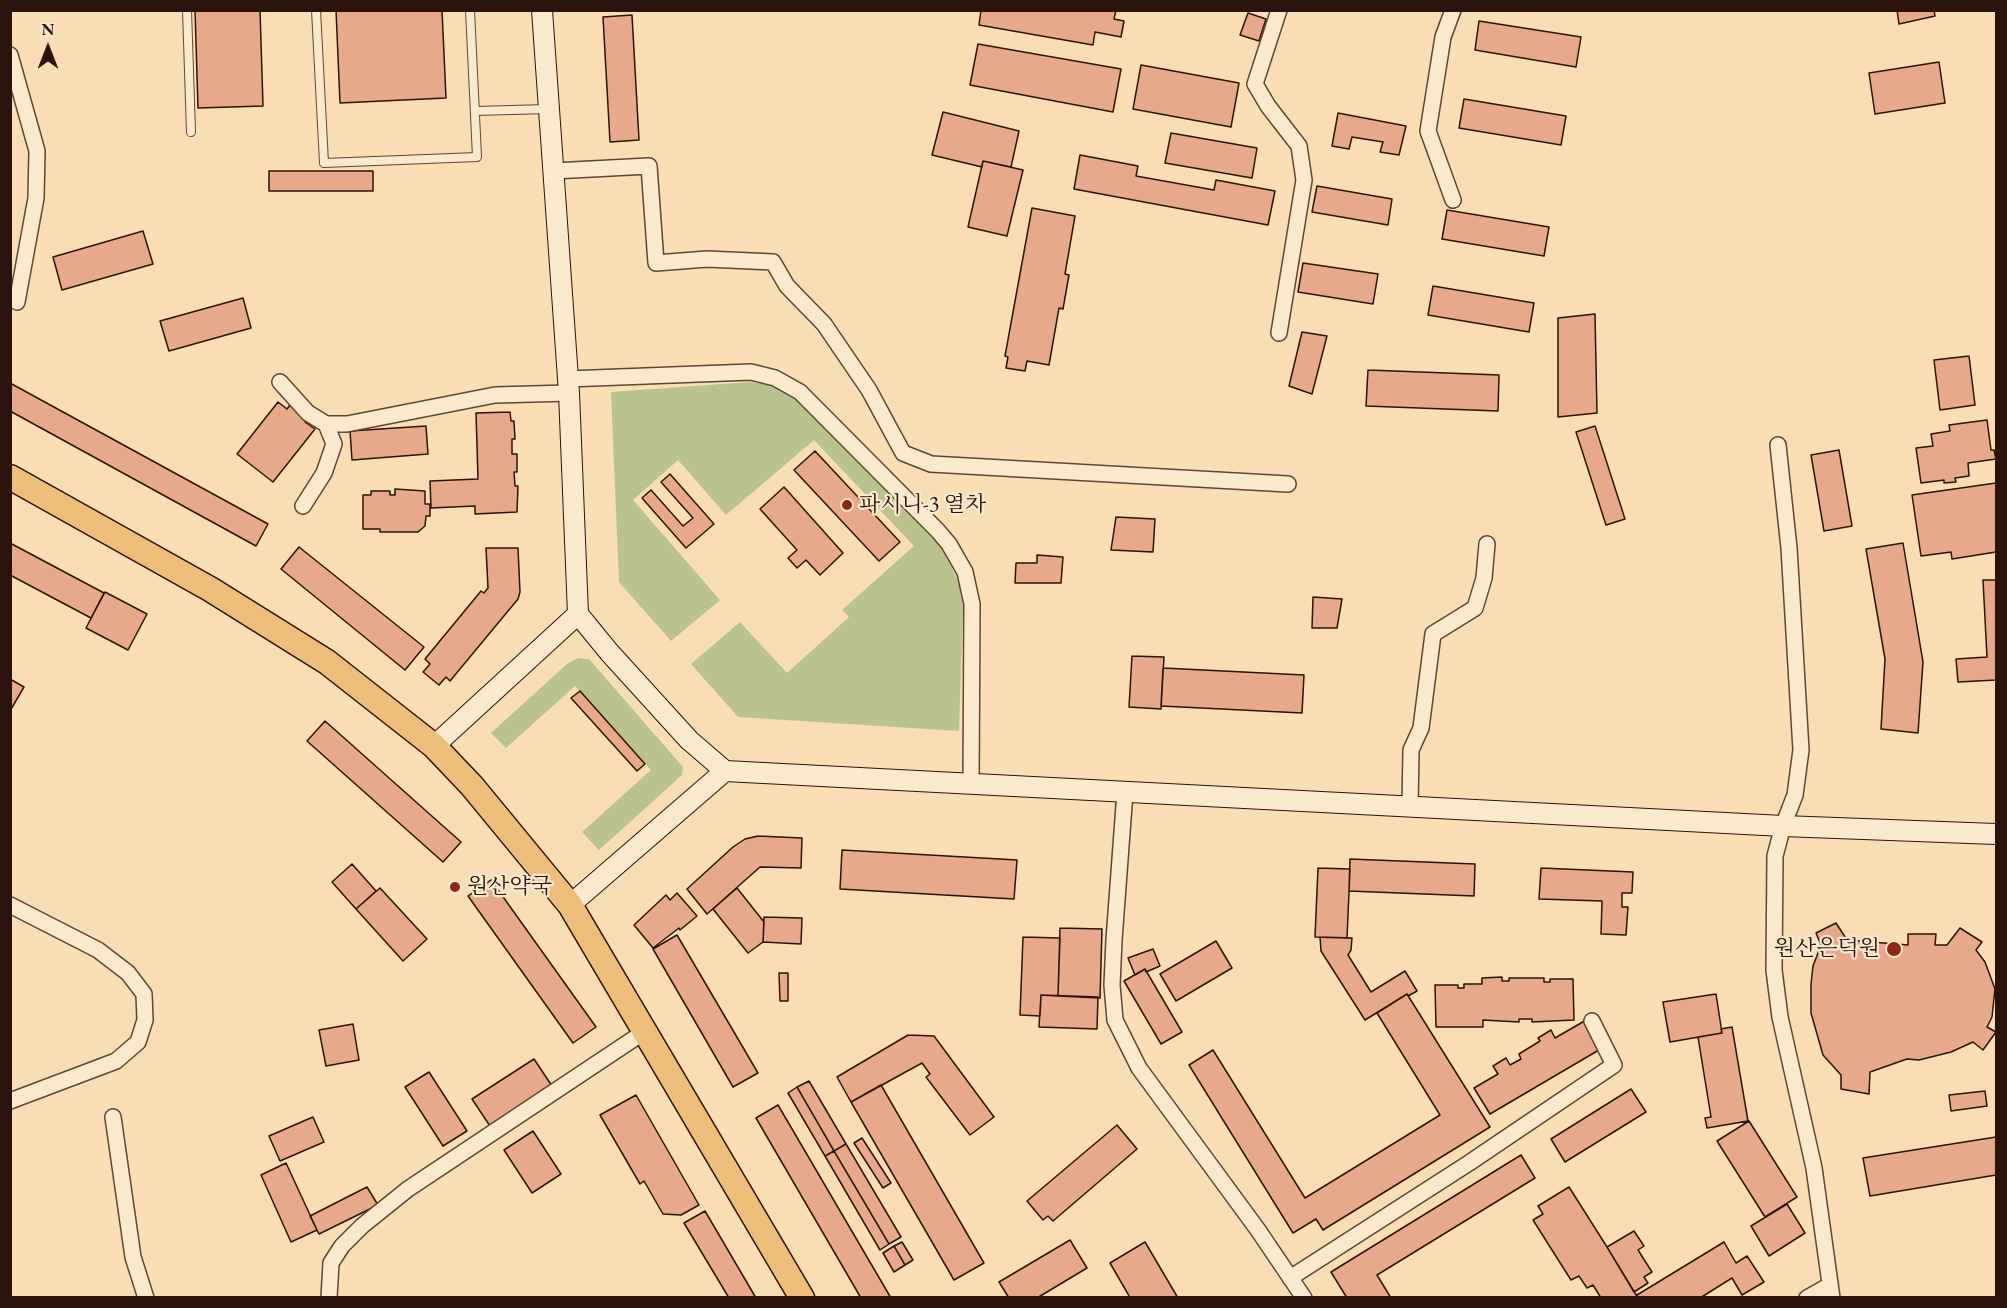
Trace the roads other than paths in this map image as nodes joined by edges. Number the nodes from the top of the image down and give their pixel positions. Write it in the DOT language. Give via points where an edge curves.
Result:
graph roads {
  1 [pos="187,10"];
  2 [pos="316,10"];
  3 [pos="470,10"];
  4 [pos="542,10"];
  5 [pos="1279,10"];
  6 [pos="1453,10"];
  7 [pos="10,55"];
  8 [pos="549,109"];
  9 [pos="475,111"];
  10 [pos="191,132"];
  11 [pos="553,171"];
  12 [pos="1453,200"];
  13 [pos="17,302"];
  14 [pos="1279,333"];
  15 [pos="280,382"];
  16 [pos="568,386"];
  17 [pos="326,424"];
  18 [pos="1778,445"];
  19 [pos="10,477"];
  20 [pos="1288,484"];
  21 [pos="303,506"];
  22 [pos="1487,544"];
  23 [pos="578,614"];
  24 [pos="434,746"];
  25 [pos="725,771"];
  26 [pos="971,785"];
  27 [pos="1125,792"];
  28 [pos="1410,806"];
  29 [pos="1783,826"];
  30 [pos="1996,834"];
  31 [pos="570,904"];
  32 [pos="10,905"];
  33 [pos="1592,1021"];
  34 [pos="644,1032"];
  35 [pos="10,1101"];
  36 [pos="113,1117"];
  37 [pos="1290,1278"];
  38 [pos="1831,1291"];
  39 [pos="146,1298"];
  40 [pos="329,1298"];
  41 [pos="802,1298"];
  42 [pos="1304,1298"];
  43 [pos="1807,1298"];
  1 -- 10 [label="lane"];
  2 -- 9 [label="lane" via="324,164 477,157"];
  3 -- 9 [label="lane"];
  4 -- 8 [label="main road"];
  5 -- 14 [label="street" via="1255,84 1299,146 1304,180"];
  6 -- 12 [label="street" via="1443,37 1428,130"];
  7 -- 13 [label="street" via="38,151 36,198"];
  8 -- 9 [label="lane"];
  8 -- 11 [label="main road"];
  11 -- 16 [label="main road"];
  11 -- 20 [label="street" via="650,166 656,263 707,259 773,262 787,286 824,324 869,390 903,453 930,464"];
  15 -- 17 [label="street" via="308,413"];
  16 -- 17 [label="street" via="495,395 347,424"];
  16 -- 23 [label="main road"];
  16 -- 26 [label="street" via="751,372 775,378 800,392 938,531 965,573 972,604"];
  17 -- 21 [label="street" via="334,444 324,473"];
  18 -- 29 [label="street" via="1789,548 1801,750 1795,795"];
  19 -- 24 [label="highway" via="210,589 327,662"];
  22 -- 28 [label="street" via="1484,578 1474,608 1433,634 1421,728 1411,750"];
  23 -- 24 [label="main road"];
  23 -- 25 [label="main road" via="689,740"];
  24 -- 31 [label="highway"];
  25 -- 26 [label="main road"];
  25 -- 31 [label="main road"];
  26 -- 27 [label="main road"];
  27 -- 28 [label="main road"];
  27 -- 37 [label="street" via="1112,985 1115,1020 1151,1086"];
  28 -- 29 [label="main road"];
  29 -- 30 [label="main road"];
  29 -- 38 [label="street" via="1775,856 1774,970 1780,1017 1814,1168"];
  31 -- 34 [label="highway"];
  32 -- 35 [label="street" via="98,950 128,973 144,994 145,1020 138,1042 116,1061"];
  33 -- 37 [label="street" via="1614,1065"];
  34 -- 40 [label="street" via="408,1189 362,1226 331,1263"];
  34 -- 41 [label="highway"];
  36 -- 39 [label="street" via="134,1257"];
  37 -- 42 [label="street"];
  38 -- 43 [label="street"];
}
